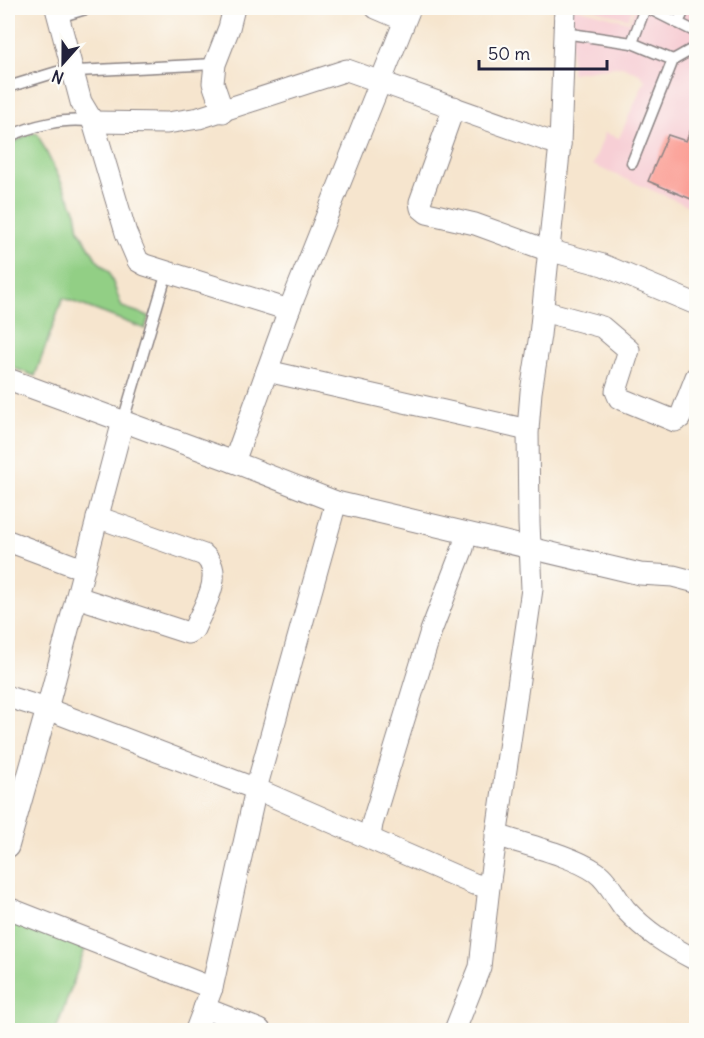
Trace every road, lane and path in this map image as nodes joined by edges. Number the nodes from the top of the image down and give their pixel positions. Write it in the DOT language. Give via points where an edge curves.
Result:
graph roads {
  1 [pos="89,8"];
  2 [pos="234,8"];
  3 [pos="376,8"];
  4 [pos="559,8"];
  5 [pos="646,8"];
  6 [pos="685,8"];
  7 [pos="58,12"];
  8 [pos="407,14"];
  9 [pos="678,23"];
  10 [pos="696,32"];
  11 [pos="564,33"];
  12 [pos="632,43"];
  13 [pos="696,48"];
  14 [pos="673,60"];
  15 [pos="215,64"];
  16 [pos="72,72"];
  17 [pos="380,82"];
  18 [pos="8,87"];
  19 [pos="454,107"];
  20 [pos="223,112"];
  21 [pos="93,122"];
  22 [pos="8,137"];
  23 [pos="560,144"];
  24 [pos="632,163"];
  25 [pos="550,250"];
  26 [pos="167,272"];
  27 [pos="696,303"];
  28 [pos="289,310"];
  29 [pos="543,311"];
  30 [pos="267,370"];
  31 [pos="696,377"];
  32 [pos="8,379"];
  33 [pos="123,421"];
  34 [pos="528,430"];
  35 [pos="234,462"];
  36 [pos="336,502"];
  37 [pos="98,517"];
  38 [pos="466,534"];
  39 [pos="8,541"];
  40 [pos="531,550"];
  41 [pos="84,567"];
  42 [pos="695,577"];
  43 [pos="76,599"];
  44 [pos="8,697"];
  45 [pos="47,709"];
  46 [pos="256,789"];
  47 [pos="496,835"];
  48 [pos="370,837"];
  49 [pos="8,847"];
  50 [pos="489,886"];
  51 [pos="8,908"];
  52 [pos="696,960"];
  53 [pos="208,998"];
  54 [pos="196,1030"];
  55 [pos="260,1030"];
  56 [pos="455,1030"];
  1 -- 7 [label="lane"];
  2 -- 15 [label="street"];
  3 -- 8 [label="street"];
  4 -- 11 [label="street"];
  5 -- 9 [label="lane"];
  5 -- 12 [label="lane"];
  6 -- 9 [label="lane"];
  7 -- 16 [label="street"];
  8 -- 17 [label="street"];
  9 -- 10 [label="lane"];
  11 -- 12 [label="lane"];
  11 -- 23 [label="street"];
  12 -- 14 [label="lane"];
  13 -- 14 [label="lane"];
  14 -- 24 [label="lane"];
  15 -- 16 [label="lane"];
  15 -- 20 [label="street" via="213,83"];
  16 -- 18 [label="lane" via="57,72"];
  16 -- 21 [label="street" via="81,102"];
  17 -- 19 [label="street"];
  17 -- 20 [label="street" via="347,70"];
  17 -- 28 [label="street"];
  19 -- 23 [label="street"];
  19 -- 25 [label="street" via="421,208"];
  20 -- 21 [label="street" via="167,123"];
  21 -- 22 [label="lane" via="76,119"];
  21 -- 26 [label="street" via="138,261"];
  23 -- 25 [label="street"];
  25 -- 27 [label="street" via="603,265"];
  25 -- 29 [label="street"];
  26 -- 28 [label="street"];
  26 -- 33 [label="lane"];
  28 -- 30 [label="street"];
  29 -- 31 [label="street" via="602,327 629,350 616,391 619,398 675,421 680,418"];
  29 -- 34 [label="street"];
  30 -- 34 [label="street"];
  30 -- 35 [label="street"];
  32 -- 33 [label="street"];
  33 -- 35 [label="street"];
  33 -- 37 [label="street"];
  34 -- 40 [label="street"];
  35 -- 36 [label="street"];
  36 -- 38 [label="street"];
  36 -- 46 [label="street"];
  37 -- 41 [label="street"];
  37 -- 43 [label="street" via="204,555 209,559 214,581 194,629 188,633"];
  38 -- 40 [label="street"];
  38 -- 48 [label="street" via="431,630"];
  39 -- 41 [label="street"];
  40 -- 42 [label="street" via="640,574"];
  40 -- 47 [label="street" via="532,589"];
  41 -- 43 [label="street"];
  43 -- 45 [label="street"];
  44 -- 45 [label="street"];
  45 -- 46 [label="street"];
  45 -- 49 [label="street"];
  46 -- 48 [label="street"];
  46 -- 53 [label="street"];
  47 -- 50 [label="street"];
  47 -- 52 [label="street" via="581,863 599,874 625,909 649,932"];
  48 -- 50 [label="street" via="474,884"];
  50 -- 56 [label="street" via="480,967"];
  51 -- 53 [label="street"];
  53 -- 54 [label="street"];
  53 -- 55 [label="street"];
}
